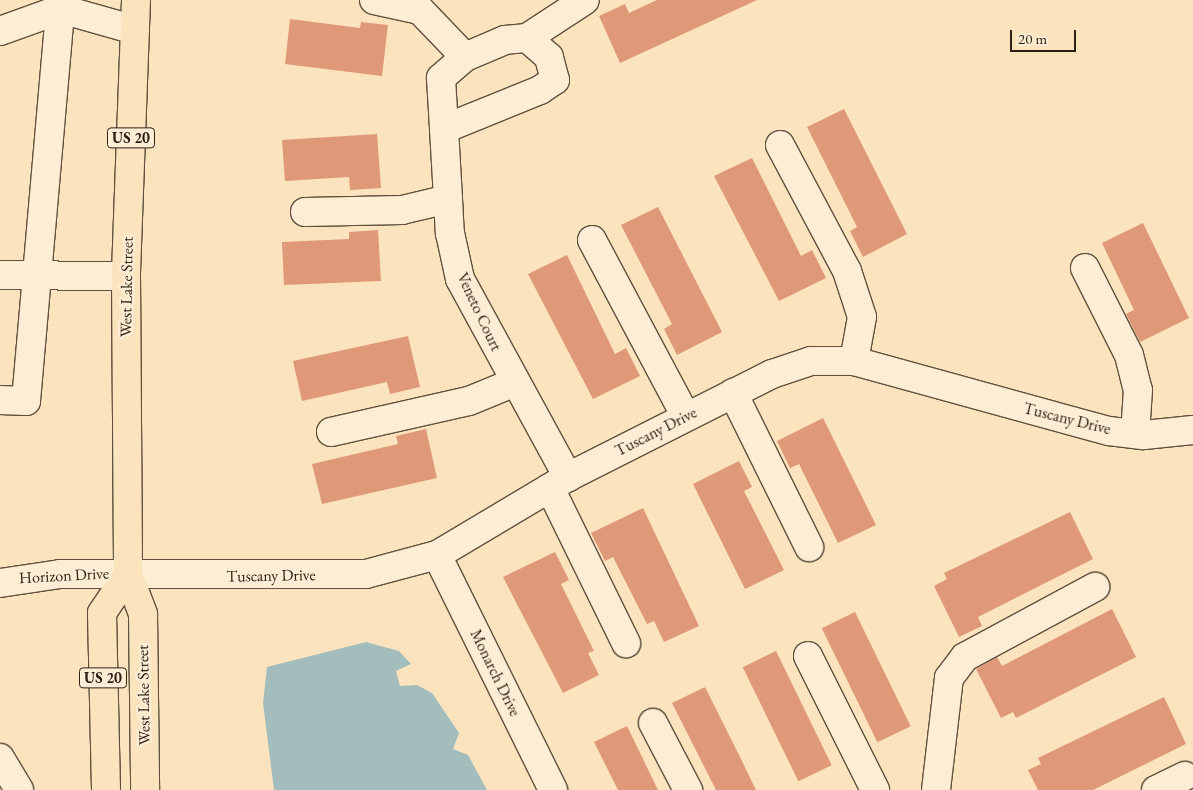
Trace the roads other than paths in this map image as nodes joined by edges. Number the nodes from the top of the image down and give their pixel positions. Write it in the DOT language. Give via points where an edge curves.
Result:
graph roads {
  1 [pos="136,0"];
  2 [pos="374,0"];
  3 [pos="583,0"];
  4 [pos="61,4"];
  5 [pos="135,30"];
  6 [pos="0,31"];
  7 [pos="527,38"];
  8 [pos="465,57"];
  9 [pos="444,130"];
  10 [pos="780,145"];
  11 [pos="448,199"];
  12 [pos="305,212"];
  13 [pos="592,240"];
  14 [pos="1085,268"];
  15 [pos="0,275"];
  16 [pos="36,276"];
  17 [pos="126,276"];
  18 [pos="854,361"];
  19 [pos="514,382"];
  20 [pos="733,393"];
  21 [pos="0,400"];
  22 [pos="686,417"];
  23 [pos="1193,430"];
  24 [pos="331,432"];
  25 [pos="1135,434"];
  26 [pos="559,482"];
  27 [pos="809,547"];
  28 [pos="437,556"];
  29 [pos="128,574"];
  30 [pos="0,583"];
  31 [pos="1095,587"];
  32 [pos="626,643"];
  33 [pos="808,656"];
  34 [pos="653,723"];
  35 [pos="0,758"];
  36 [pos="1184,776"];
  37 [pos="19,790"];
  38 [pos="106,790"];
  39 [pos="145,790"];
  40 [pos="553,790"];
  41 [pos="688,790"];
  42 [pos="875,790"];
  43 [pos="936,790"];
  44 [pos="1156,790"];
  1 -- 5 [label="highway, West Lake Street / US 20"];
  2 -- 8 [label="street" via="420,10"];
  3 -- 7 [label="street"];
  4 -- 5 [label="street"];
  4 -- 6 [label="street"];
  4 -- 16 [label="street"];
  5 -- 17 [label="highway, West Lake Street / US 20"];
  7 -- 8 [label="street, Veneto Court" via="506,40"];
  7 -- 9 [label="street" via="549,57 555,80"];
  8 -- 9 [label="street, Veneto Court" via="441,78"];
  9 -- 11 [label="street, Veneto Court"];
  10 -- 18 [label="street" via="847,271 862,317"];
  11 -- 12 [label="street" via="402,210"];
  11 -- 19 [label="street, Veneto Court" via="460,279"];
  13 -- 22 [label="street"];
  14 -- 25 [label="street" via="1129,355 1138,390"];
  15 -- 16 [label="street"];
  16 -- 17 [label="street"];
  16 -- 21 [label="street" via="26,401"];
  17 -- 29 [label="highway, West Lake Street / US 20"];
  18 -- 20 [label="street, Tuscany Drive" via="810,361"];
  18 -- 25 [label="street, Tuscany Drive" via="1079,424"];
  19 -- 24 [label="street" via="469,401"];
  19 -- 26 [label="street, Veneto Court"];
  20 -- 22 [label="street, Tuscany Drive"];
  20 -- 27 [label="street"];
  22 -- 26 [label="street, Tuscany Drive"];
  23 -- 25 [label="street, Tuscany Drive"];
  26 -- 28 [label="street, Tuscany Drive"];
  26 -- 32 [label="street, Veneto Court"];
  28 -- 29 [label="street, Tuscany Drive" via="366,574"];
  28 -- 40 [label="street, Monarch Drive"];
  29 -- 30 [label="street, Horizon Drive" via="18,577"];
  29 -- 38 [label="highway, US 20" via="102,613"];
  29 -- 39 [label="highway, West Lake Street / US 20" via="143,614"];
  31 -- 43 [label="street" via="964,657 949,678"];
  33 -- 42 [label="street"];
  34 -- 41 [label="street"];
  35 -- 37 [label="street"];
  36 -- 44 [label="street"];
}
